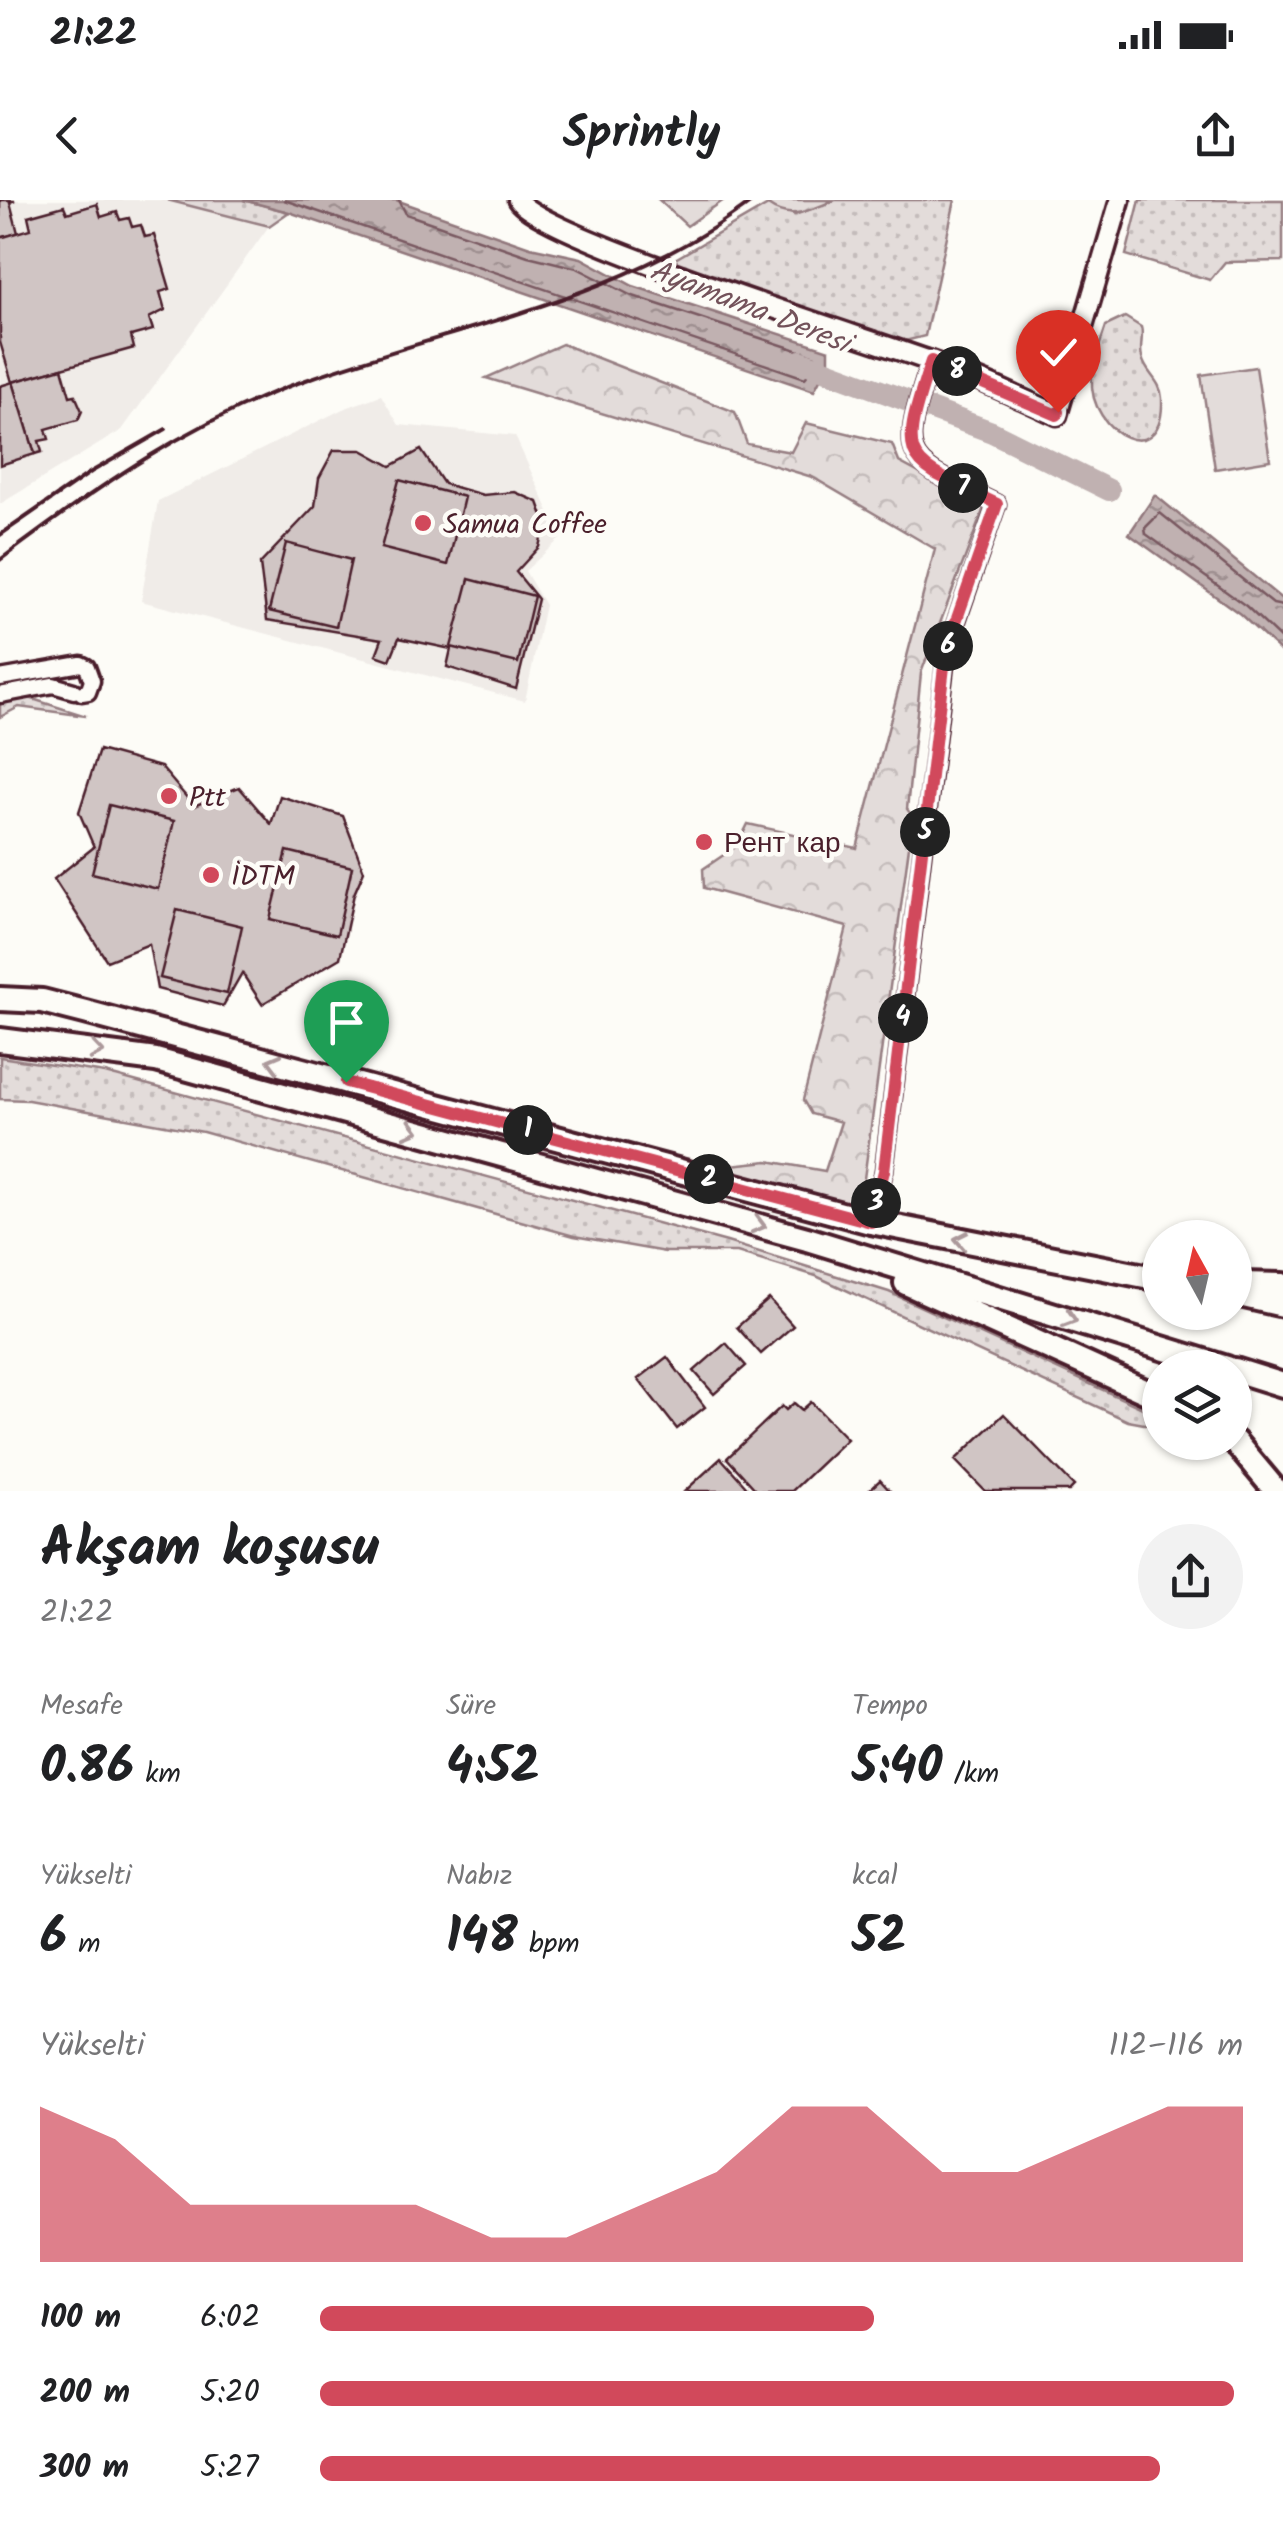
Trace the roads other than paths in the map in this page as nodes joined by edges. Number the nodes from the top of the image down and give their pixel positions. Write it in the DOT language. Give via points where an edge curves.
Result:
graph roads {
  1 [pos="1120,200"];
  2 [pos="521,204"];
  3 [pos="929,367"];
  4 [pos="0,678"];
  5 [pos="0,695"];
  6 [pos="0,991"];
  7 [pos="0,999"];
  8 [pos="42,1001"];
  9 [pos="0,1040"];
  10 [pos="871,1222"];
  11 [pos="806,1239"];
  12 [pos="1142,1275"];
  13 [pos="1252,1285"];
  14 [pos="1283,1286"];
  15 [pos="1252,1298"];
  16 [pos="1283,1305"];
  17 [pos="1169,1350"];
  18 [pos="1252,1375"];
  19 [pos="1283,1384"];
  20 [pos="1142,1389"];
  21 [pos="1249,1460"];
  22 [pos="1276,1491"];
  1 -- 3 [label="street" via="1057,415"];
  2 -- 3 [label="street"];
  3 -- 10 [label="street" via="910,425 911,452 923,468 997,504 946,650 884,1171"];
  4 -- 5 [label="street" via="81,664 92,682 88,692 53,685"];
  6 -- 8 [label="street"];
  7 -- 8 [label="main road"];
  10 -- 8 [label="main road, one-way"];
  9 -- 11 [label="main road, one-way" via="156,1060"];
  12 -- 10 [label="main road, one-way"];
  11 -- 17 [label="main road, one-way"];
  11 -- 20 [label="main road"];
  13 -- 14 [label="main road"];
  15 -- 16 [label="main road"];
  18 -- 19 [label="main road"];
  21 -- 22 [label="main road"];
}
